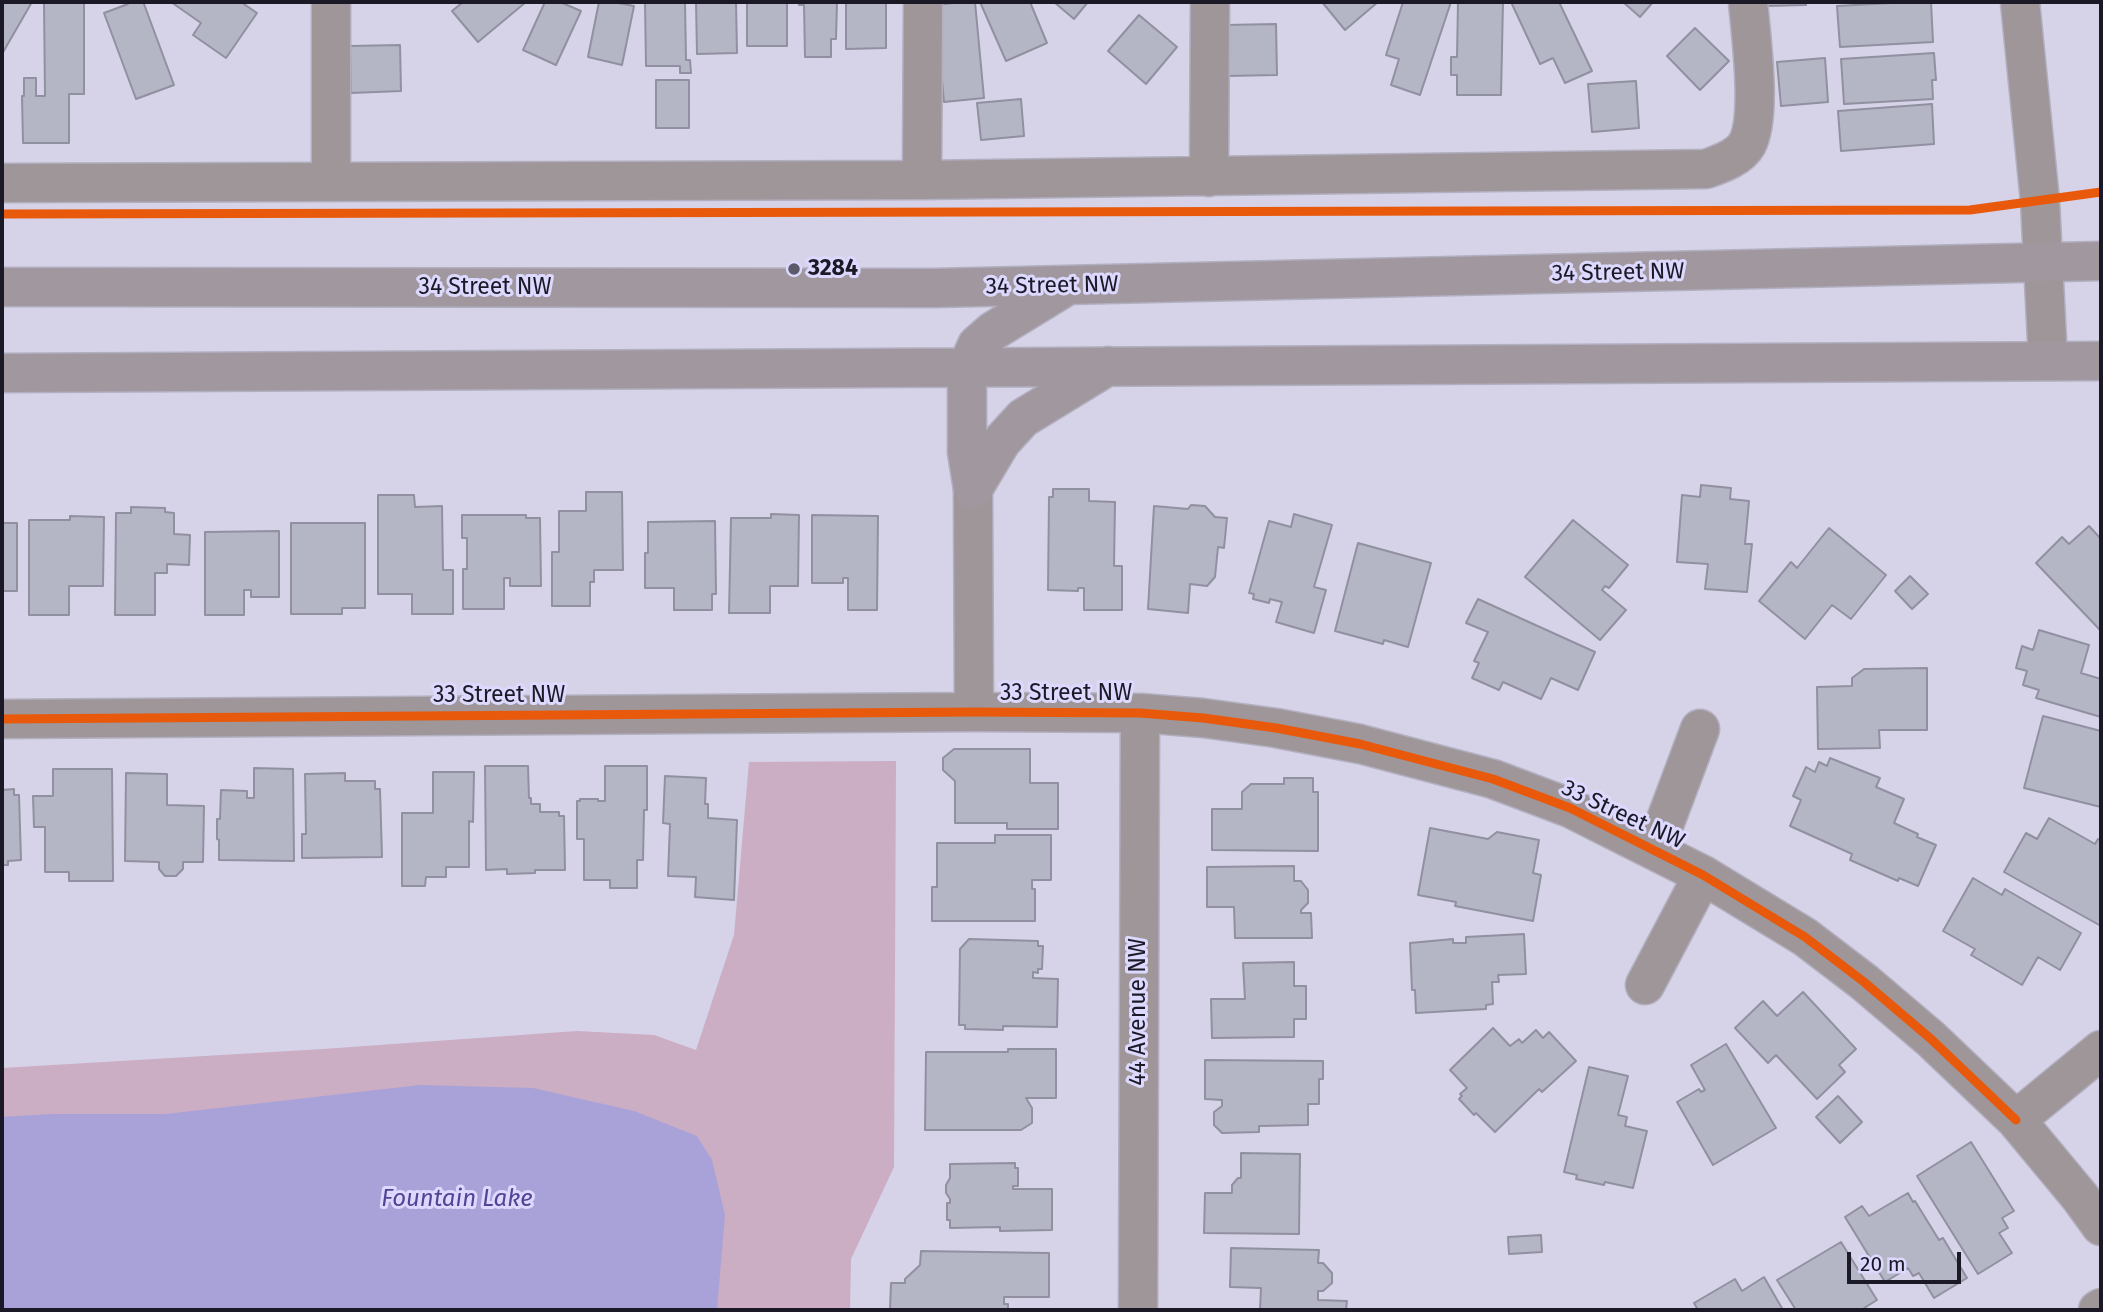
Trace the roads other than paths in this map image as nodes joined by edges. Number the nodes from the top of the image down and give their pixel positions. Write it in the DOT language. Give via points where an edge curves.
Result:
graph roads {
  1 [pos="331,2"];
  2 [pos="923,2"];
  3 [pos="1210,2"];
  4 [pos="1748,2"];
  5 [pos="2020,2"];
  6 [pos="1209,177"];
  7 [pos="922,180"];
  8 [pos="2,183"];
  9 [pos="331,183"];
  10 [pos="2101,261"];
  11 [pos="2044,262"];
  12 [pos="1067,286"];
  13 [pos="2,287"];
  14 [pos="2048,361"];
  15 [pos="2101,361"];
  16 [pos="1110,365"];
  17 [pos="967,369"];
  18 [pos="2,373"];
  19 [pos="973,489"];
  20 [pos="974,712"];
  21 [pos="1140,713"];
  22 [pos="2,719"];
  23 [pos="1700,729"];
  24 [pos="1655,849"];
  25 [pos="1703,875"];
  26 [pos="1645,985"];
  27 [pos="2101,1050"];
  28 [pos="2016,1120"];
  29 [pos="2101,1226"];
  30 [pos="1138,1310"];
  1 -- 9 [label="street"];
  2 -- 7 [label="street"];
  3 -- 6 [label="street"];
  4 -- 6 [label="street" via="1755,114 1746,145 1728,161 1706,169"];
  5 -- 11 [label="street"];
  6 -- 7 [label="street"];
  7 -- 9 [label="street"];
  8 -- 9 [label="street"];
  10 -- 11 [label="main road, 34 Street NW"];
  11 -- 12 [label="main road, 34 Street NW"];
  11 -- 14 [label="street"];
  12 -- 13 [label="main road, 34 Street NW"];
  12 -- 17 [label="main road" via="993,331 977,345"];
  14 -- 15 [label="main road"];
  14 -- 16 [label="main road"];
  16 -- 17 [label="main road"];
  16 -- 19 [label="main road" via="1023,418 1001,442"];
  17 -- 18 [label="main road"];
  17 -- 19 [label="main road" via="967,452"];
  19 -- 20 [label="street"];
  20 -- 21 [label="street, 33 Street NW"];
  20 -- 22 [label="street, 33 Street NW"];
  21 -- 24 [label="street, 33 Street NW" via="1276,728 1416,758 1493,779 1570,808"];
  21 -- 30 [label="street, 44 Avenue NW"];
  23 -- 24 [label="street, 33 Street NW"];
  24 -- 25 [label="street, 33 Street NW"];
  25 -- 26 [label="street, 33 Street NW"];
  25 -- 28 [label="street, 33 Street NW" via="1805,937 1864,982"];
  27 -- 28 [label="street"];
  28 -- 29 [label="street, 33 Street NW"];
}
